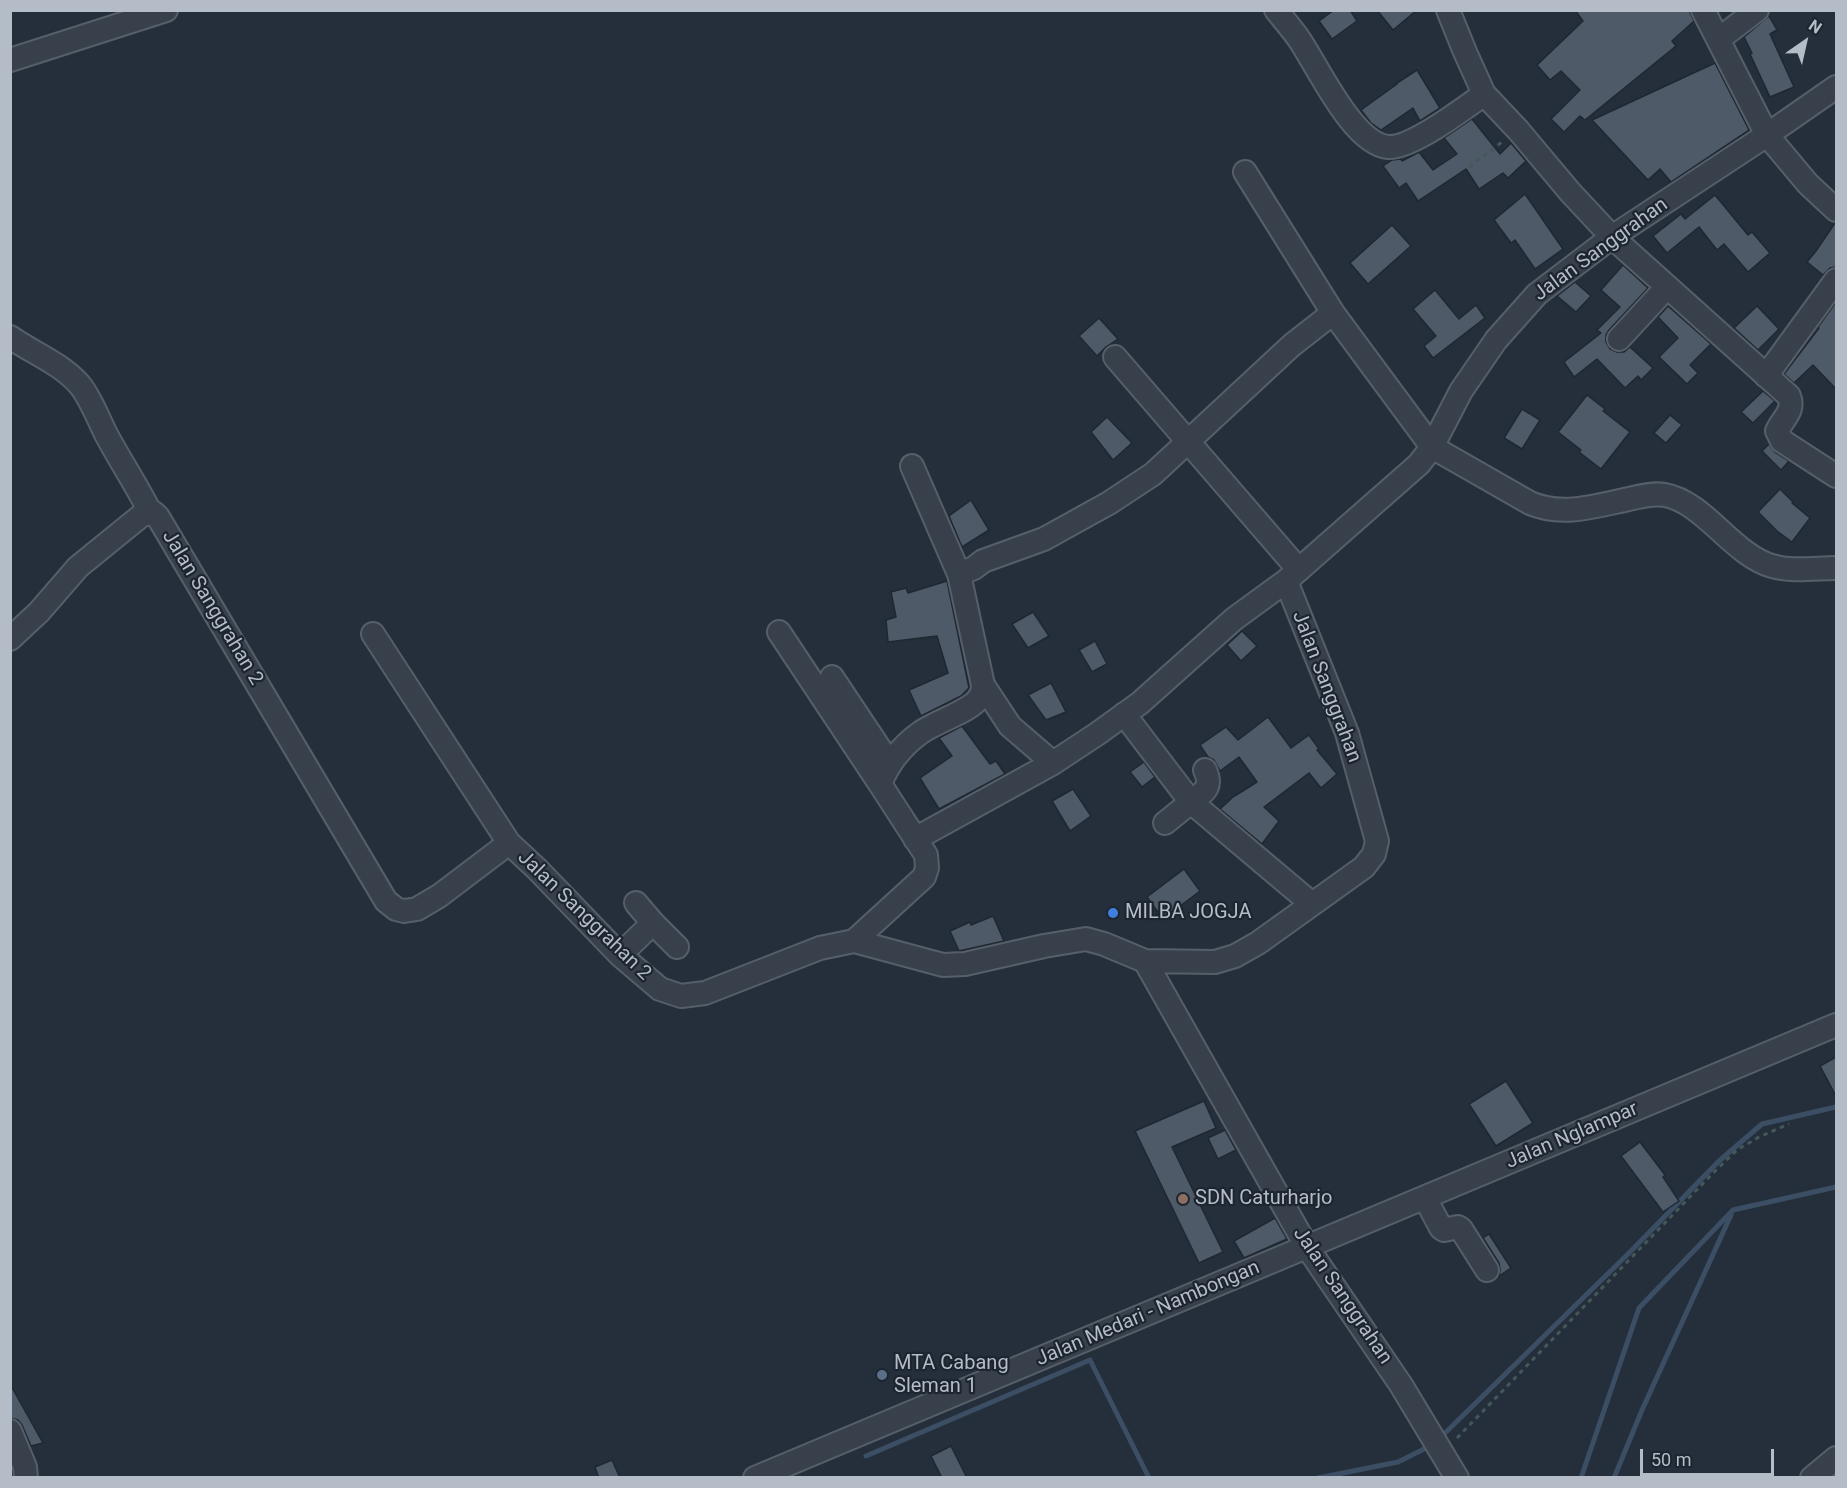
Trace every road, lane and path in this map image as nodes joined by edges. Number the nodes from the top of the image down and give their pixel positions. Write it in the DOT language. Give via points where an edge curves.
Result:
graph roads {
  1 [pos="166,10"];
  2 [pos="1276,10"];
  3 [pos="1448,10"];
  4 [pos="1703,10"];
  5 [pos="1757,10"];
  6 [pos="1719,39"];
  7 [pos="10,60"];
  8 [pos="1836,87"];
  9 [pos="1484,94"];
  10 [pos="1518,130"];
  11 [pos="1767,135"];
  12 [pos="1469,167"];
  13 [pos="1245,172"];
  14 [pos="1836,210"];
  15 [pos="1612,237"];
  16 [pos="1836,280"];
  17 [pos="1667,287"];
  18 [pos="1333,313"];
  19 [pos="10,337"];
  20 [pos="1619,339"];
  21 [pos="1115,357"];
  22 [pos="1766,376"];
  23 [pos="1188,440"];
  24 [pos="1432,447"];
  25 [pos="912,466"];
  26 [pos="1836,476"];
  27 [pos="150,512"];
  28 [pos="1836,568"];
  29 [pos="959,574"];
  30 [pos="1292,576"];
  31 [pos="779,632"];
  32 [pos="374,634"];
  33 [pos="10,639"];
  34 [pos="832,677"];
  35 [pos="983,685"];
  36 [pos="1124,714"];
  37 [pos="1053,763"];
  38 [pos="1205,770"];
  39 [pos="885,774"];
  40 [pos="1191,802"];
  41 [pos="1165,823"];
  42 [pos="915,839"];
  43 [pos="509,843"];
  44 [pos="636,903"];
  45 [pos="1312,904"];
  46 [pos="653,923"];
  47 [pos="854,941"];
  48 [pos="677,947"];
  49 [pos="620,955"];
  50 [pos="1145,962"];
  51 [pos="1836,1025"];
  52 [pos="1789,1124"];
  53 [pos="1425,1198"];
  54 [pos="1307,1247"];
  55 [pos="1487,1270"];
  56 [pos="10,1431"];
  57 [pos="1442,1453"];
  58 [pos="1836,1458"];
  59 [pos="26,1478"];
  60 [pos="755,1478"];
  61 [pos="1457,1478"];
  62 [pos="1812,1478"];
  1 -- 7 [label="street"];
  2 -- 9 [label="street" via="1298,37 1352,122 1373,142 1390,147 1416,139"];
  3 -- 9 [label="street"];
  4 -- 6 [label="street"];
  5 -- 6 [label="street"];
  6 -- 11 [label="street"];
  8 -- 11 [label="street, Jalan Sanggrahan"];
  9 -- 10 [label="street"];
  10 -- 12 [label="path"];
  10 -- 15 [label="street"];
  11 -- 14 [label="street" via="1808,184"];
  11 -- 15 [label="street, Jalan Sanggrahan"];
  13 -- 18 [label="street"];
  15 -- 17 [label="street"];
  15 -- 24 [label="street, Jalan Sanggrahan" via="1537,294 1496,340 1461,392"];
  16 -- 22 [label="street"];
  17 -- 20 [label="street"];
  17 -- 22 [label="street"];
  18 -- 23 [label="street"];
  18 -- 24 [label="street"];
  19 -- 27 [label="street" via="57,365 79,384"];
  21 -- 23 [label="street"];
  22 -- 26 [label="street" via="1792,403 1777,430 1782,441"];
  23 -- 29 [label="street" via="1153,474 1109,503 1044,539"];
  23 -- 30 [label="street"];
  24 -- 28 [label="street" via="1540,507 1585,508 1665,495 1691,507 1750,556 1771,566"];
  24 -- 30 [label="street, Jalan Sanggrahan" via="1419,464"];
  25 -- 29 [label="street"];
  27 -- 33 [label="street, Jalan Sanggrahan 2" via="142,514 78,567"];
  27 -- 43 [label="street, Jalan Sanggrahan 2" via="158,517 386,902 404,911 417,909"];
  29 -- 35 [label="street"];
  30 -- 36 [label="street" via="1234,619"];
  30 -- 45 [label="street, Jalan Sanggrahan" via="1347,733 1377,841 1374,854 1364,867"];
  31 -- 39 [label="street"];
  32 -- 43 [label="street"];
  34 -- 39 [label="street"];
  35 -- 37 [label="street" via="1010,726"];
  35 -- 39 [label="street" via="972,706 918,734"];
  36 -- 37 [label="street"];
  36 -- 40 [label="street"];
  37 -- 42 [label="street"];
  38 -- 40 [label="street" via="1208,786"];
  39 -- 42 [label="street"];
  40 -- 41 [label="street"];
  40 -- 45 [label="street"];
  42 -- 47 [label="street" via="926,855 924,877"];
  43 -- 49 [label="street, Jalan Sanggrahan 2"];
  44 -- 46 [label="street"];
  45 -- 50 [label="street, Jalan Sanggrahan" via="1235,956 1215,962"];
  46 -- 48 [label="street"];
  46 -- 49 [label="street"];
  47 -- 49 [label="street, Jalan Sanggrahan 2" via="820,948 705,993 681,996 660,989"];
  47 -- 50 [label="street, Jalan Sanggrahan 2" via="954,965 1086,939"];
  50 -- 54 [label="street, Jalan Sanggrahan"];
  51 -- 53 [label="street, Jalan Nglampar"];
  52 -- 57 [label="path" via="1737,1150"];
  53 -- 54 [label="street, Jalan Nglampar"];
  53 -- 55 [label="street" via="1441,1228 1461,1229"];
  54 -- 57 [label="street, Jalan Sanggrahan"];
  54 -- 60 [label="street, Jalan Medari - Nambongan"];
  56 -- 59 [label="street"];
  57 -- 61 [label="street, Jalan Sanggrahan"];
  58 -- 62 [label="street"];
}
